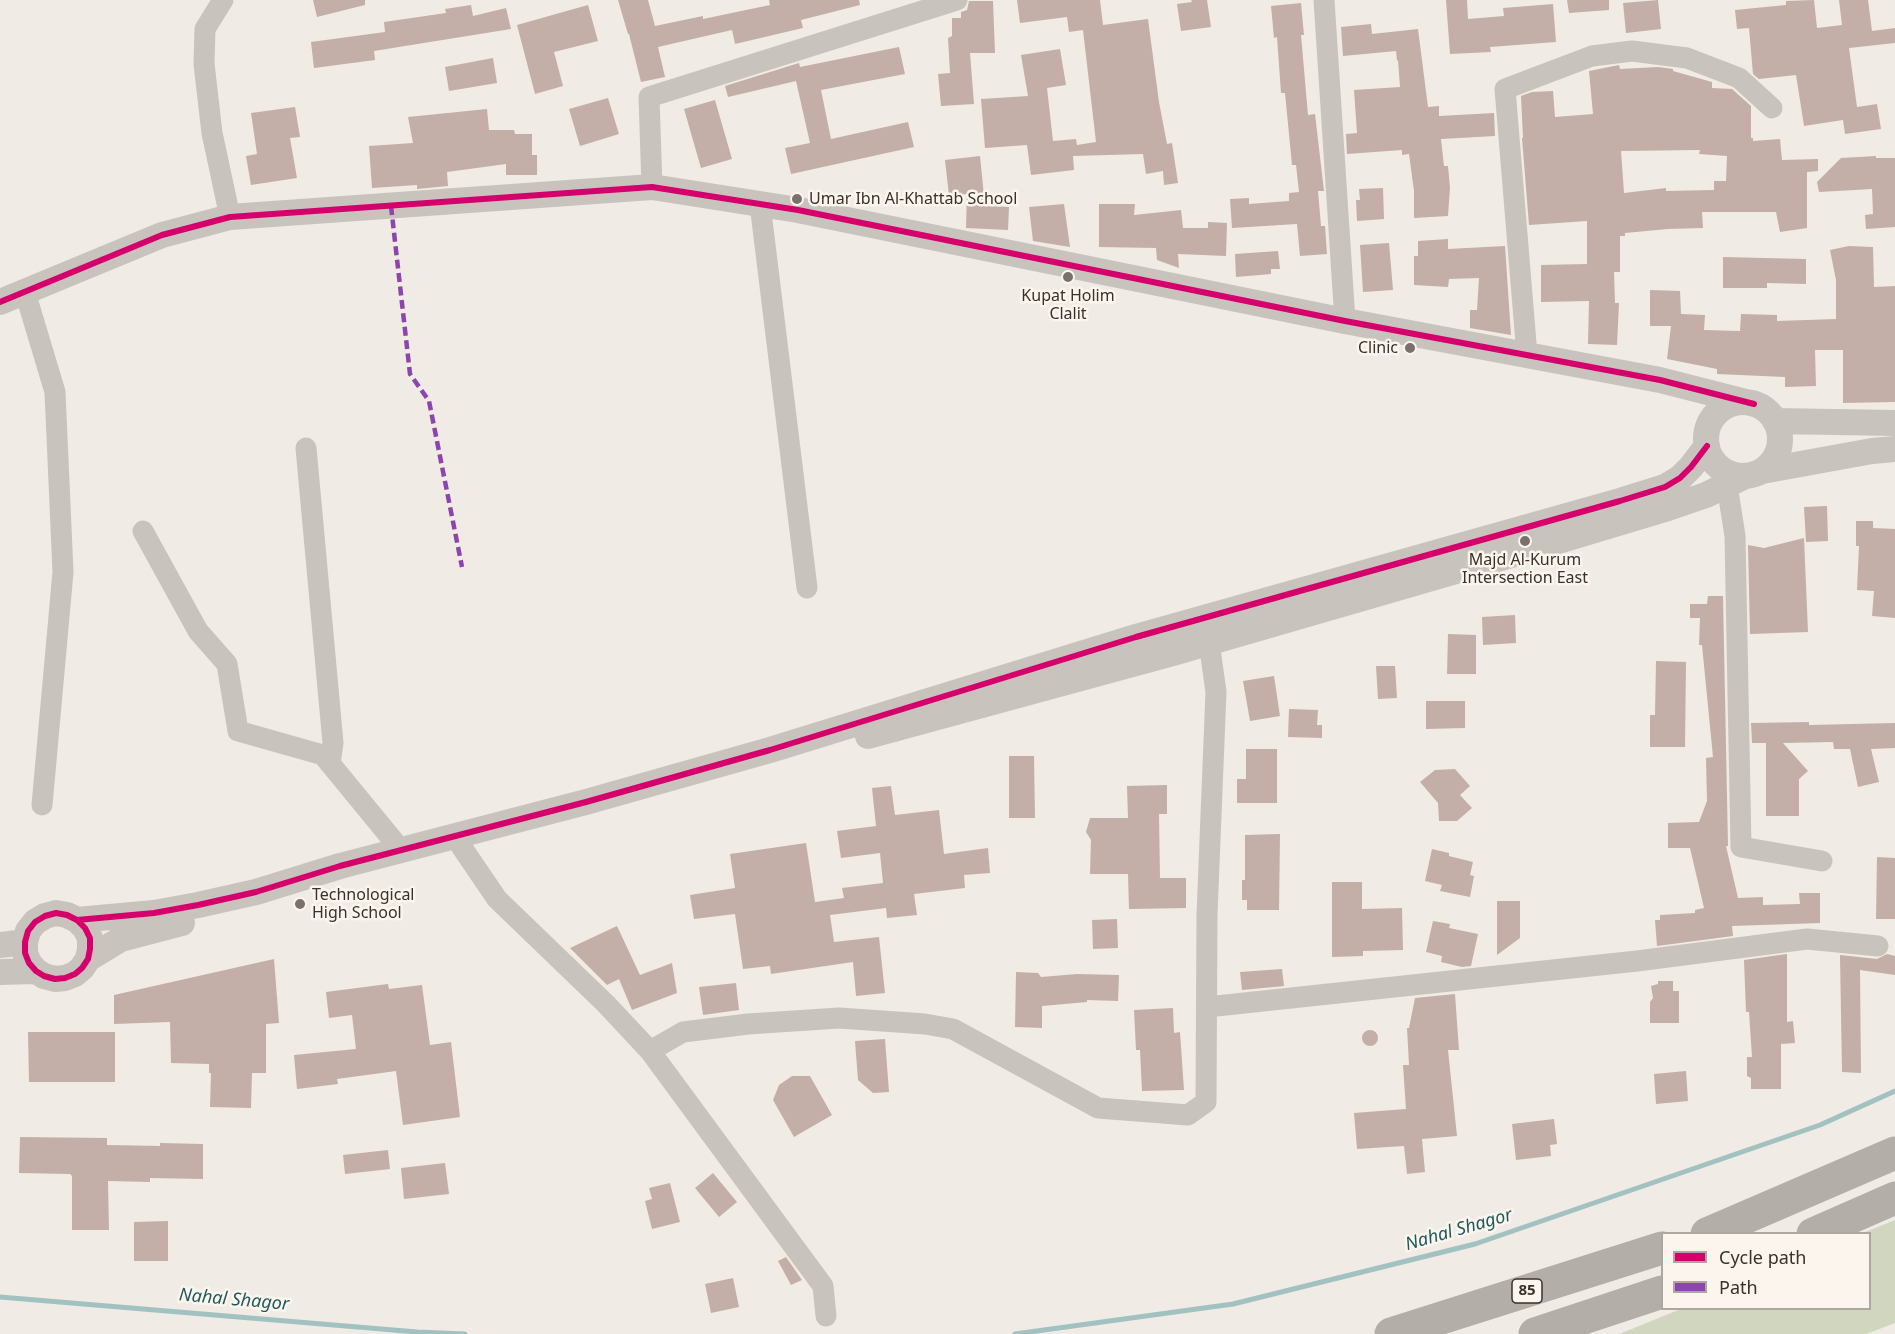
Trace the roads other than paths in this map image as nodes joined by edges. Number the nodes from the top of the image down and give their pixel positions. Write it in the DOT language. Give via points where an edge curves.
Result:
graph roads {
  1 [pos="223,0"];
  2 [pos="957,0"];
  3 [pos="1324,0"];
  4 [pos="1772,108"];
  5 [pos="652,187"];
  6 [pos="760,204"];
  7 [pos="230,217"];
  8 [pos="25,291"];
  9 [pos="0,302"];
  10 [pos="1345,321"];
  11 [pos="1527,355"];
  12 [pos="1660,380"];
  13 [pos="1754,404"];
  14 [pos="1775,421"];
  15 [pos="1895,423"];
  16 [pos="1707,438"];
  17 [pos="306,448"];
  18 [pos="1895,449"];
  19 [pos="1745,477"];
  20 [pos="143,531"];
  21 [pos="807,588"];
  22 [pos="1209,642"];
  23 [pos="330,764"];
  24 [pos="42,805"];
  25 [pos="461,846"];
  26 [pos="400,850"];
  27 [pos="1822,861"];
  28 [pos="77,920"];
  29 [pos="12,944"];
  30 [pos="1878,946"];
  31 [pos="88,959"];
  32 [pos="36,971"];
  33 [pos="0,972"];
  34 [pos="1207,1007"];
  35 [pos="650,1051"];
  36 [pos="1895,1153"];
  37 [pos="1895,1198"];
  38 [pos="1709,1232"];
  39 [pos="1815,1232"];
  40 [pos="1661,1248"];
  41 [pos="1661,1292"];
  42 [pos="826,1316"];
  43 [pos="1391,1334"];
  44 [pos="1535,1334"];
  1 -- 7 [label="street" via="205,29 204,64 212,133"];
  2 -- 5 [label="street" via="649,97"];
  3 -- 10 [label="street"];
  4 -- 11 [label="street" via="1738,78 1687,58 1632,51 1592,56 1505,89"];
  5 -- 6 [label="street"];
  5 -- 7 [label="street"];
  6 -- 10 [label="street"];
  6 -- 21 [label="street"];
  7 -- 8 [label="street" via="162,235"];
  8 -- 9 [label="street"];
  8 -- 24 [label="street" via="55,392 63,572"];
  10 -- 11 [label="street"];
  11 -- 12 [label="street"];
  12 -- 13 [label="street"];
  12 -- 16 [label="street" via="1697,411"];
  13 -- 14 [label="street" via="1765,409"];
  13 -- 16 [label="street" via="1741,402 1718,412 1710,422"];
  14 -- 15 [label="street"];
  14 -- 19 [label="street" via="1780,442 1777,454 1771,464"];
  16 -- 19 [label="street" via="1711,458 1718,467"];
  16 -- 26 [label="street" via="1680,478 1665,487 1136,637 736,760"];
  17 -- 23 [label="street" via="333,743"];
  18 -- 19 [label="street"];
  19 -- 22 [label="street" via="1668,508"];
  19 -- 27 [label="street" via="1735,536 1741,847"];
  20 -- 23 [label="street" via="198,631 227,664 238,731 323,755"];
  22 -- 25 [label="street"];
  22 -- 34 [label="street" via="1216,692"];
  23 -- 26 [label="street"];
  25 -- 31 [label="street" via="120,939"];
  25 -- 35 [label="street" via="497,899"];
  26 -- 28 [label="street" via="207,903 154,913"];
  28 -- 29 [label="street" via="56,913 45,916"];
  28 -- 31 [label="street" via="90,938"];
  29 -- 32 [label="street" via="25,953"];
  30 -- 34 [label="street" via="1807,939"];
  31 -- 32 [label="street" via="82,968 65,978 55,979"];
  32 -- 33 [label="street"];
  34 -- 35 [label="street" via="1206,1102 1188,1115 1098,1108 953,1029 925,1024 839,1018 748,1024 683,1032"];
  35 -- 42 [label="street" via="823,1286"];
  36 -- 38 [label="highway"];
  37 -- 39 [label="highway"];
  40 -- 43 [label="highway, 85"];
  41 -- 44 [label="highway"];
}
